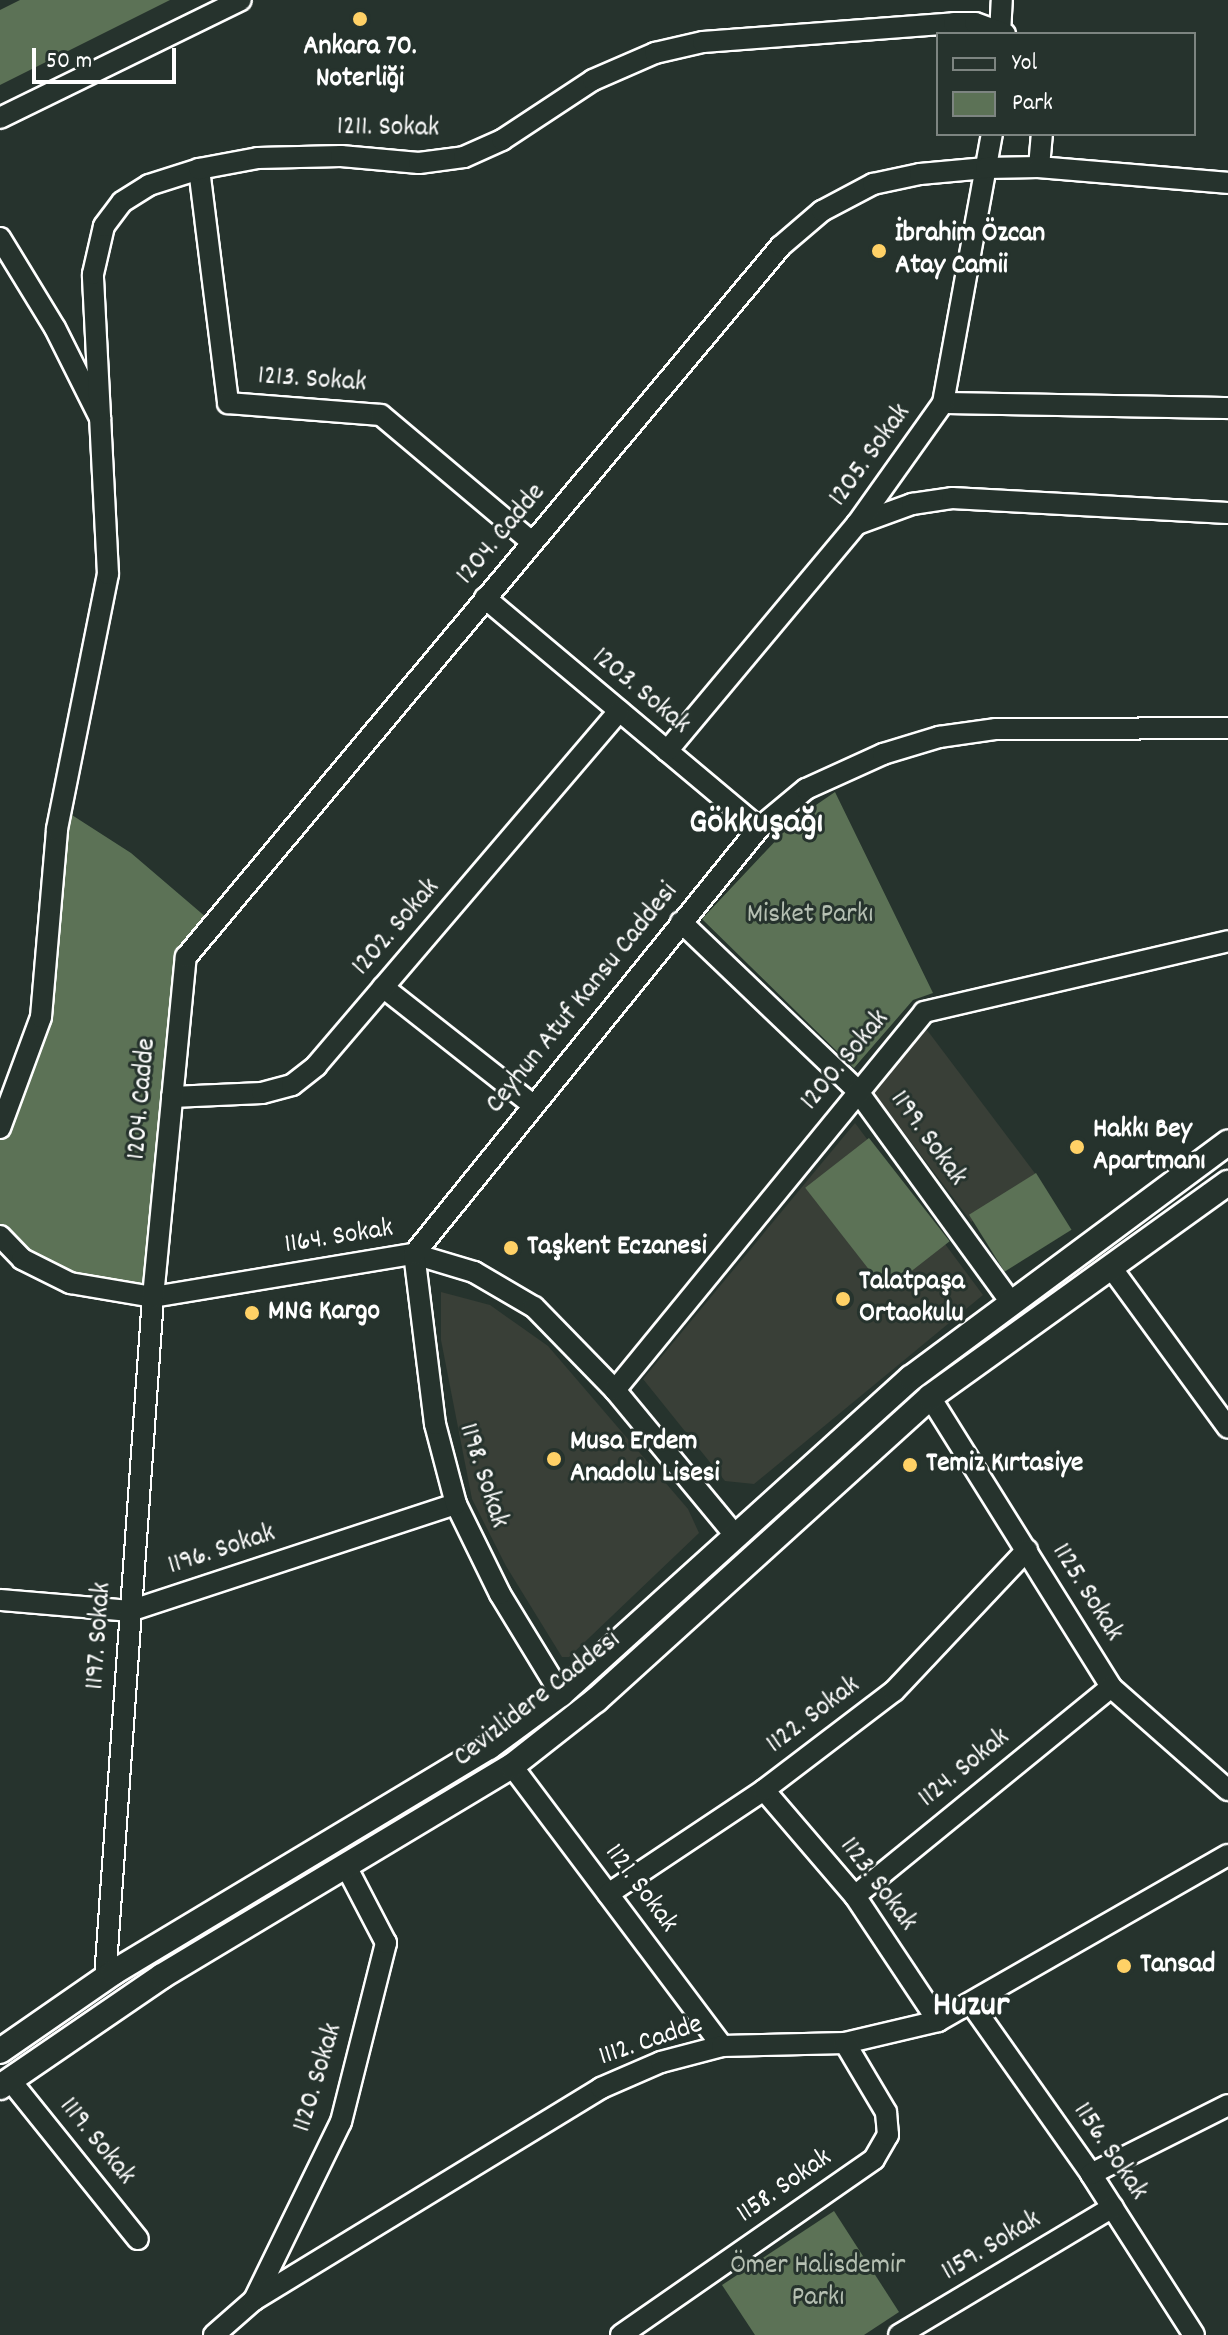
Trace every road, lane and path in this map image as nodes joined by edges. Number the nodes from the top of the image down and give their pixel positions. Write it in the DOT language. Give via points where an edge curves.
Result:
graph roads {
  1 [pos="241,0"];
  2 [pos="1002,0"];
  3 [pos="997,32"];
  4 [pos="1002,32"];
  5 [pos="0,118"];
  6 [pos="992,136"];
  7 [pos="1042,136"];
  8 [pos="1039,167"];
  9 [pos="986,168"];
  10 [pos="199,169"];
  11 [pos="1228,183"];
  12 [pos="0,238"];
  13 [pos="943,403"];
  14 [pos="1228,408"];
  15 [pos="103,425"];
  16 [pos="1228,513"];
  17 [pos="857,524"];
  18 [pos="532,542"];
  19 [pos="485,598"];
  20 [pos="619,711"];
  21 [pos="1228,728"];
  22 [pos="667,751"];
  23 [pos="759,828"];
  24 [pos="681,922"];
  25 [pos="1228,941"];
  26 [pos="383,987"];
  27 [pos="856,1089"];
  28 [pos="172,1097"];
  29 [pos="533,1105"];
  30 [pos="0,1128"];
  31 [pos="1228,1143"];
  32 [pos="1228,1183"];
  33 [pos="0,1236"];
  34 [pos="414,1254"];
  35 [pos="1110,1266"];
  36 [pos="153,1297"];
  37 [pos="1010,1301"];
  38 [pos="1026,1325"];
  39 [pos="615,1390"];
  40 [pos="930,1397"];
  41 [pos="1228,1428"];
  42 [pos="456,1504"];
  43 [pos="735,1535"];
  44 [pos="1027,1550"];
  45 [pos="0,1600"];
  46 [pos="130,1611"];
  47 [pos="1111,1687"];
  48 [pos="561,1694"];
  49 [pos="512,1766"];
  50 [pos="764,1790"];
  51 [pos="1228,1790"];
  52 [pos="1228,1855"];
  53 [pos="347,1868"];
  54 [pos="608,1894"];
  55 [pos="855,1896"];
  56 [pos="105,1979"];
  57 [pos="972,2005"];
  58 [pos="104,2014"];
  59 [pos="938,2021"];
  60 [pos="845,2043"];
  61 [pos="722,2046"];
  62 [pos="0,2051"];
  63 [pos="5,2083"];
  64 [pos="1228,2105"];
  65 [pos="1091,2174"];
  66 [pos="1113,2207"];
  67 [pos="138,2239"];
  68 [pos="254,2300"];
  69 [pos="214,2335"];
  70 [pos="621,2335"];
  71 [pos="899,2335"];
  72 [pos="1194,2335"];
  1 -- 5 [label="street"];
  2 -- 4 [label="street"];
  3 -- 10 [label="street, 1211. Sokak" via="954,23 703,42 655,53 593,80 502,140 464,157 419,163 341,156 258,158"];
  6 -- 9 [label="street, 1205. Sokak"];
  7 -- 8 [label="street"];
  8 -- 9 [label="street, 1204. Cadde"];
  8 -- 11 [label="street, 1204. Cadde"];
  9 -- 13 [label="street, 1205. Sokak"];
  9 -- 18 [label="street, 1204. Cadde" via="873,184 822,211 781,246"];
  10 -- 15 [label="street, 1211. Sokak" via="149,185 122,202 104,226 93,274"];
  10 -- 18 [label="street, 1213. Sokak" via="228,403 381,415"];
  12 -- 15 [label="street" via="55,328"];
  13 -- 14 [label="street"];
  13 -- 17 [label="street, 1205. Sokak"];
  15 -- 30 [label="street, 1211. Sokak" via="108,574 57,829 41,1017"];
  16 -- 17 [label="street" via="952,498 912,504"];
  17 -- 22 [label="street, 1205. Sokak"];
  18 -- 19 [label="street, 1204. Cadde"];
  19 -- 20 [label="street, 1203. Sokak"];
  19 -- 28 [label="street, 1204. Cadde" via="186,957"];
  20 -- 22 [label="street, 1203. Sokak"];
  20 -- 26 [label="street, 1202. Sokak"];
  21 -- 23 [label="street, Ceyhun Atuf Kansu Caddesi" via="1041,726 939,737 844,768 806,789"];
  22 -- 23 [label="street, 1203. Sokak"];
  23 -- 24 [label="street, Ceyhun Atuf Kansu Caddesi"];
  24 -- 27 [label="street, 1199. Sokak"];
  24 -- 29 [label="street, Ceyhun Atuf Kansu Caddesi"];
  25 -- 27 [label="street, 1200. Sokak" via="924,1012"];
  26 -- 28 [label="street, 1202. Sokak" via="316,1066 292,1085 262,1093"];
  26 -- 29 [label="street"];
  27 -- 37 [label="street, 1199. Sokak"];
  27 -- 39 [label="street, 1200. Sokak"];
  28 -- 36 [label="street, 1204. Cadde"];
  29 -- 34 [label="street, Ceyhun Atuf Kansu Caddesi"];
  31 -- 37 [label="main road, Cevizlidere Caddesi"];
  32 -- 35 [label="main road, Cevizlidere Caddesi"];
  33 -- 36 [label="street, 1164. Sokak" via="22,1259 70,1283"];
  34 -- 36 [label="street, 1164. Sokak"];
  34 -- 39 [label="street, 1164. Sokak" via="474,1272 534,1307"];
  34 -- 42 [label="street, 1198. Sokak" via="435,1424"];
  35 -- 38 [label="main road, Cevizlidere Caddesi"];
  35 -- 41 [label="street"];
  36 -- 46 [label="street, 1197. Sokak"];
  37 -- 38 [label="main road"];
  37 -- 43 [label="main road, Cevizlidere Caddesi" via="911,1378"];
  38 -- 40 [label="main road, Cevizlidere Caddesi"];
  39 -- 43 [label="street, 1164. Sokak"];
  40 -- 44 [label="street, 1125. Sokak"];
  40 -- 49 [label="main road, Cevizlidere Caddesi" via="596,1700"];
  42 -- 46 [label="street, 1196. Sokak"];
  42 -- 48 [label="street, 1198. Sokak" via="500,1594"];
  43 -- 48 [label="main road, Cevizlidere Caddesi"];
  44 -- 47 [label="street, 1125. Sokak"];
  44 -- 50 [label="street, 1122. Sokak" via="894,1691"];
  45 -- 46 [label="street, 1196. Sokak"];
  46 -- 56 [label="street, 1197. Sokak"];
  47 -- 51 [label="street, 1125. Sokak"];
  47 -- 55 [label="street, 1124. Sokak"];
  48 -- 56 [label="main road, Cevizlidere Caddesi" via="489,1747"];
  49 -- 53 [label="main road, Cevizlidere Caddesi"];
  49 -- 54 [label="street, 1121. Sokak"];
  50 -- 54 [label="street, 1122. Sokak"];
  50 -- 55 [label="street, 1123. Sokak"];
  52 -- 57 [label="street, 1112. Cadde"];
  53 -- 58 [label="main road, Cevizlidere Caddesi"];
  53 -- 68 [label="street, 1120. Sokak" via="386,1943 341,2122"];
  54 -- 61 [label="street, 1121. Sokak"];
  55 -- 59 [label="street, 1123. Sokak"];
  56 -- 58 [label="main road"];
  56 -- 62 [label="main road, Cevizlidere Caddesi"];
  57 -- 59 [label="street, 1112. Cadde"];
  57 -- 65 [label="street, 1156. Sokak"];
  58 -- 63 [label="main road, Cevizlidere Caddesi"];
  59 -- 60 [label="street, 1112. Cadde"];
  60 -- 61 [label="street, 1112. Cadde"];
  60 -- 70 [label="street, 1158. Sokak" via="886,2112 888,2135 874,2159"];
  61 -- 68 [label="street, 1112. Cadde" via="661,2062 601,2088"];
  63 -- 67 [label="street, 1119. Sokak"];
  64 -- 65 [label="street"];
  65 -- 66 [label="street, 1156. Sokak"];
  66 -- 71 [label="street, 1159. Sokak"];
  66 -- 72 [label="street, 1156. Sokak"];
  68 -- 69 [label="street, 1112. Cadde"];
}
